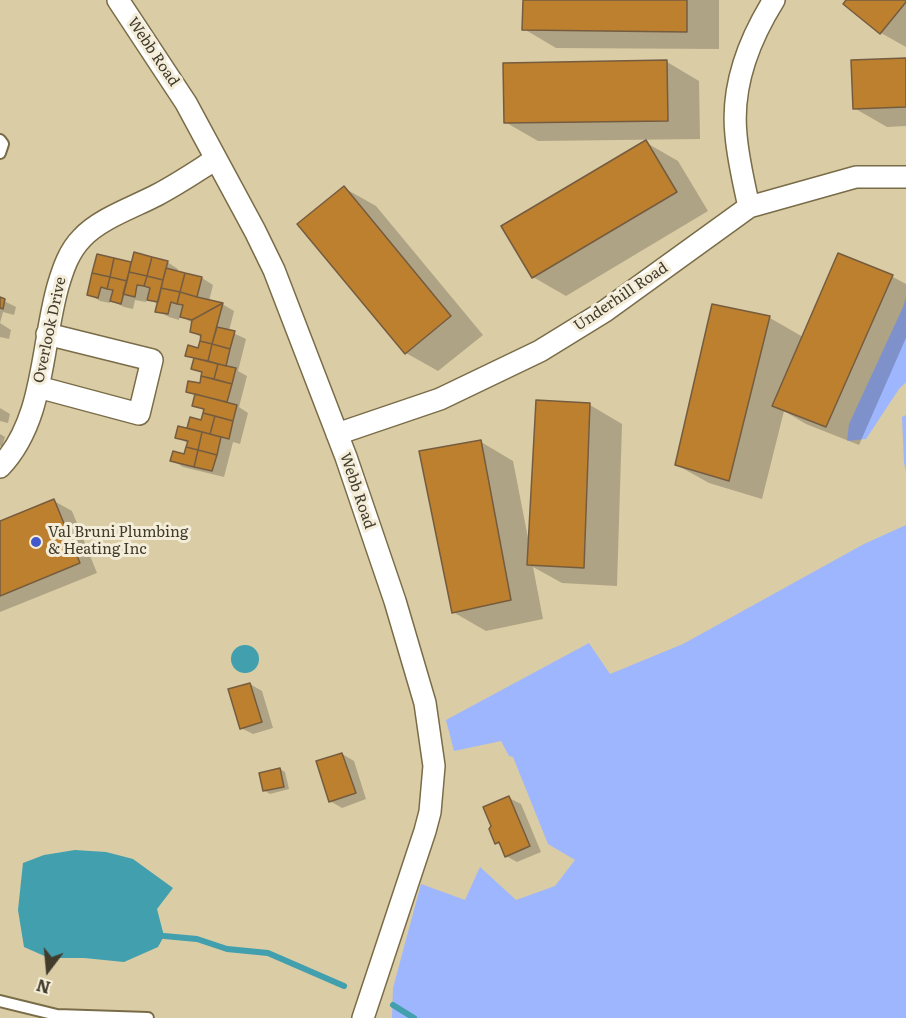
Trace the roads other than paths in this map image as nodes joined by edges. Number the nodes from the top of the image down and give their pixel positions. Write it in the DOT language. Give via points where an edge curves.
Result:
graph roads {
  1 [pos="118,0"];
  2 [pos="774,0"];
  3 [pos="0,140"];
  4 [pos="0,153"];
  5 [pos="216,159"];
  6 [pos="906,177"];
  7 [pos="749,207"];
  8 [pos="47,334"];
  9 [pos="38,387"];
  10 [pos="337,434"];
  11 [pos="0,467"];
  12 [pos="0,1001"];
  13 [pos="148,1018"];
  14 [pos="363,1018"];
  1 -- 5 [label="street, Webb Road" via="186,102"];
  2 -- 7 [label="street" via="748,49 738,90 735,134"];
  3 -- 4 [label="lane"];
  5 -- 8 [label="street, Overlook Drive" via="81,238 65,262"];
  5 -- 10 [label="street, Webb Road" via="274,270"];
  6 -- 7 [label="street, Underhill Road" via="856,177"];
  7 -- 10 [label="street, Underhill Road" via="604,311 540,351 440,399"];
  8 -- 9 [label="street, Overlook Drive"];
  8 -- 9 [label="street" via="152,360 139,414"];
  9 -- 11 [label="street, Overlook Drive" via="26,427"];
  10 -- 14 [label="street, Webb Road" via="417,674 434,766 425,831"];
  12 -- 13 [label="lane" via="57,1015"];
}
